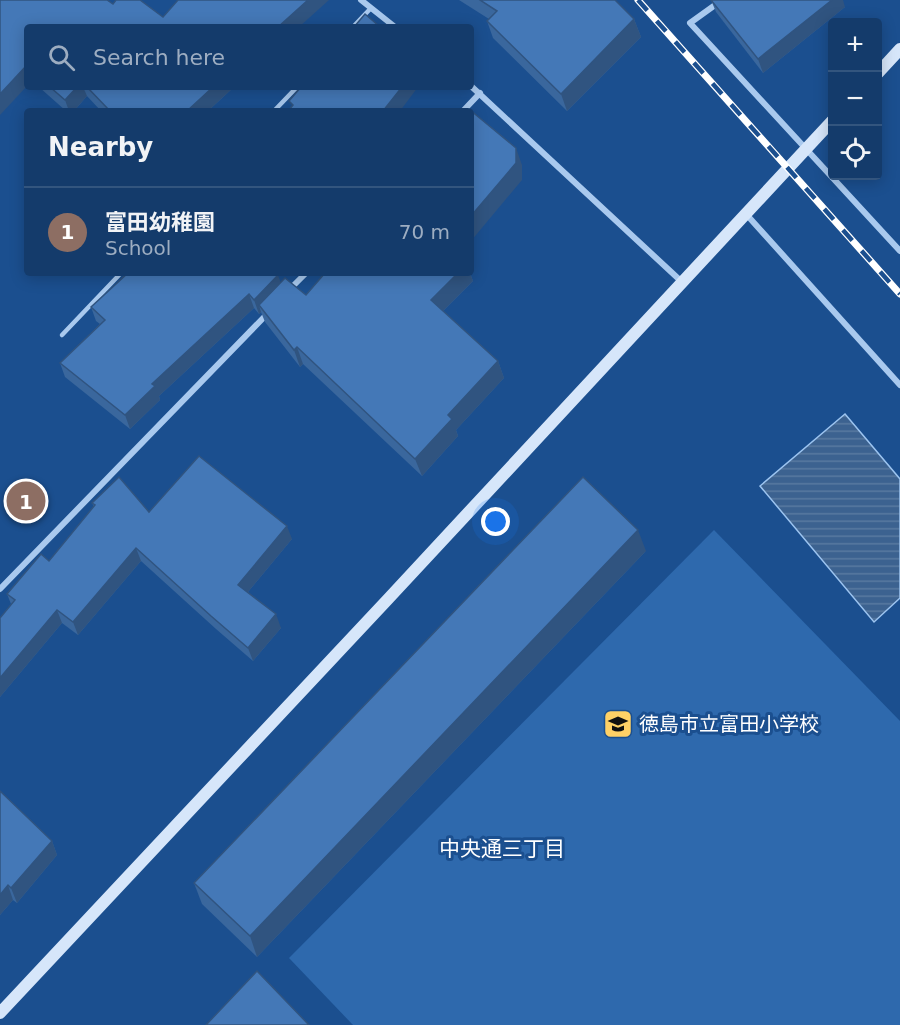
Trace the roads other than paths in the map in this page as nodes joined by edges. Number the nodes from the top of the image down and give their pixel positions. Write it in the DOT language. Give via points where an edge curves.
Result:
graph roads {
  1 [pos="361,0"];
  2 [pos="722,0"];
  3 [pos="371,8"];
  4 [pos="356,24"];
  5 [pos="391,24"];
  6 [pos="900,49"];
  7 [pos="879,72"];
  8 [pos="474,88"];
  9 [pos="294,90"];
  10 [pos="480,93"];
  11 [pos="277,108"];
  12 [pos="466,108"];
  13 [pos="828,125"];
  14 [pos="806,149"];
  15 [pos="746,214"];
  16 [pos="900,251"];
  17 [pos="118,276"];
  18 [pos="303,276"];
  19 [pos="683,283"];
  20 [pos="281,299"];
  21 [pos="273,307"];
  22 [pos="62,335"];
  23 [pos="900,385"];
  24 [pos="0,590"];
  25 [pos="0,1013"];
  1 -- 3 [label="street"];
  2 -- 14 [label="street" via="690,23"];
  3 -- 4 [label="lane"];
  3 -- 5 [label="street"];
  6 -- 7 [label="street"];
  8 -- 10 [label="street"];
  9 -- 11 [label="lane"];
  10 -- 12 [label="street"];
  10 -- 19 [label="street"];
  13 -- 14 [label="street"];
  14 -- 15 [label="street"];
  14 -- 16 [label="street"];
  15 -- 19 [label="street"];
  15 -- 23 [label="street"];
  17 -- 22 [label="lane"];
  18 -- 20 [label="street"];
  19 -- 25 [label="street"];
  21 -- 24 [label="street"];
}
